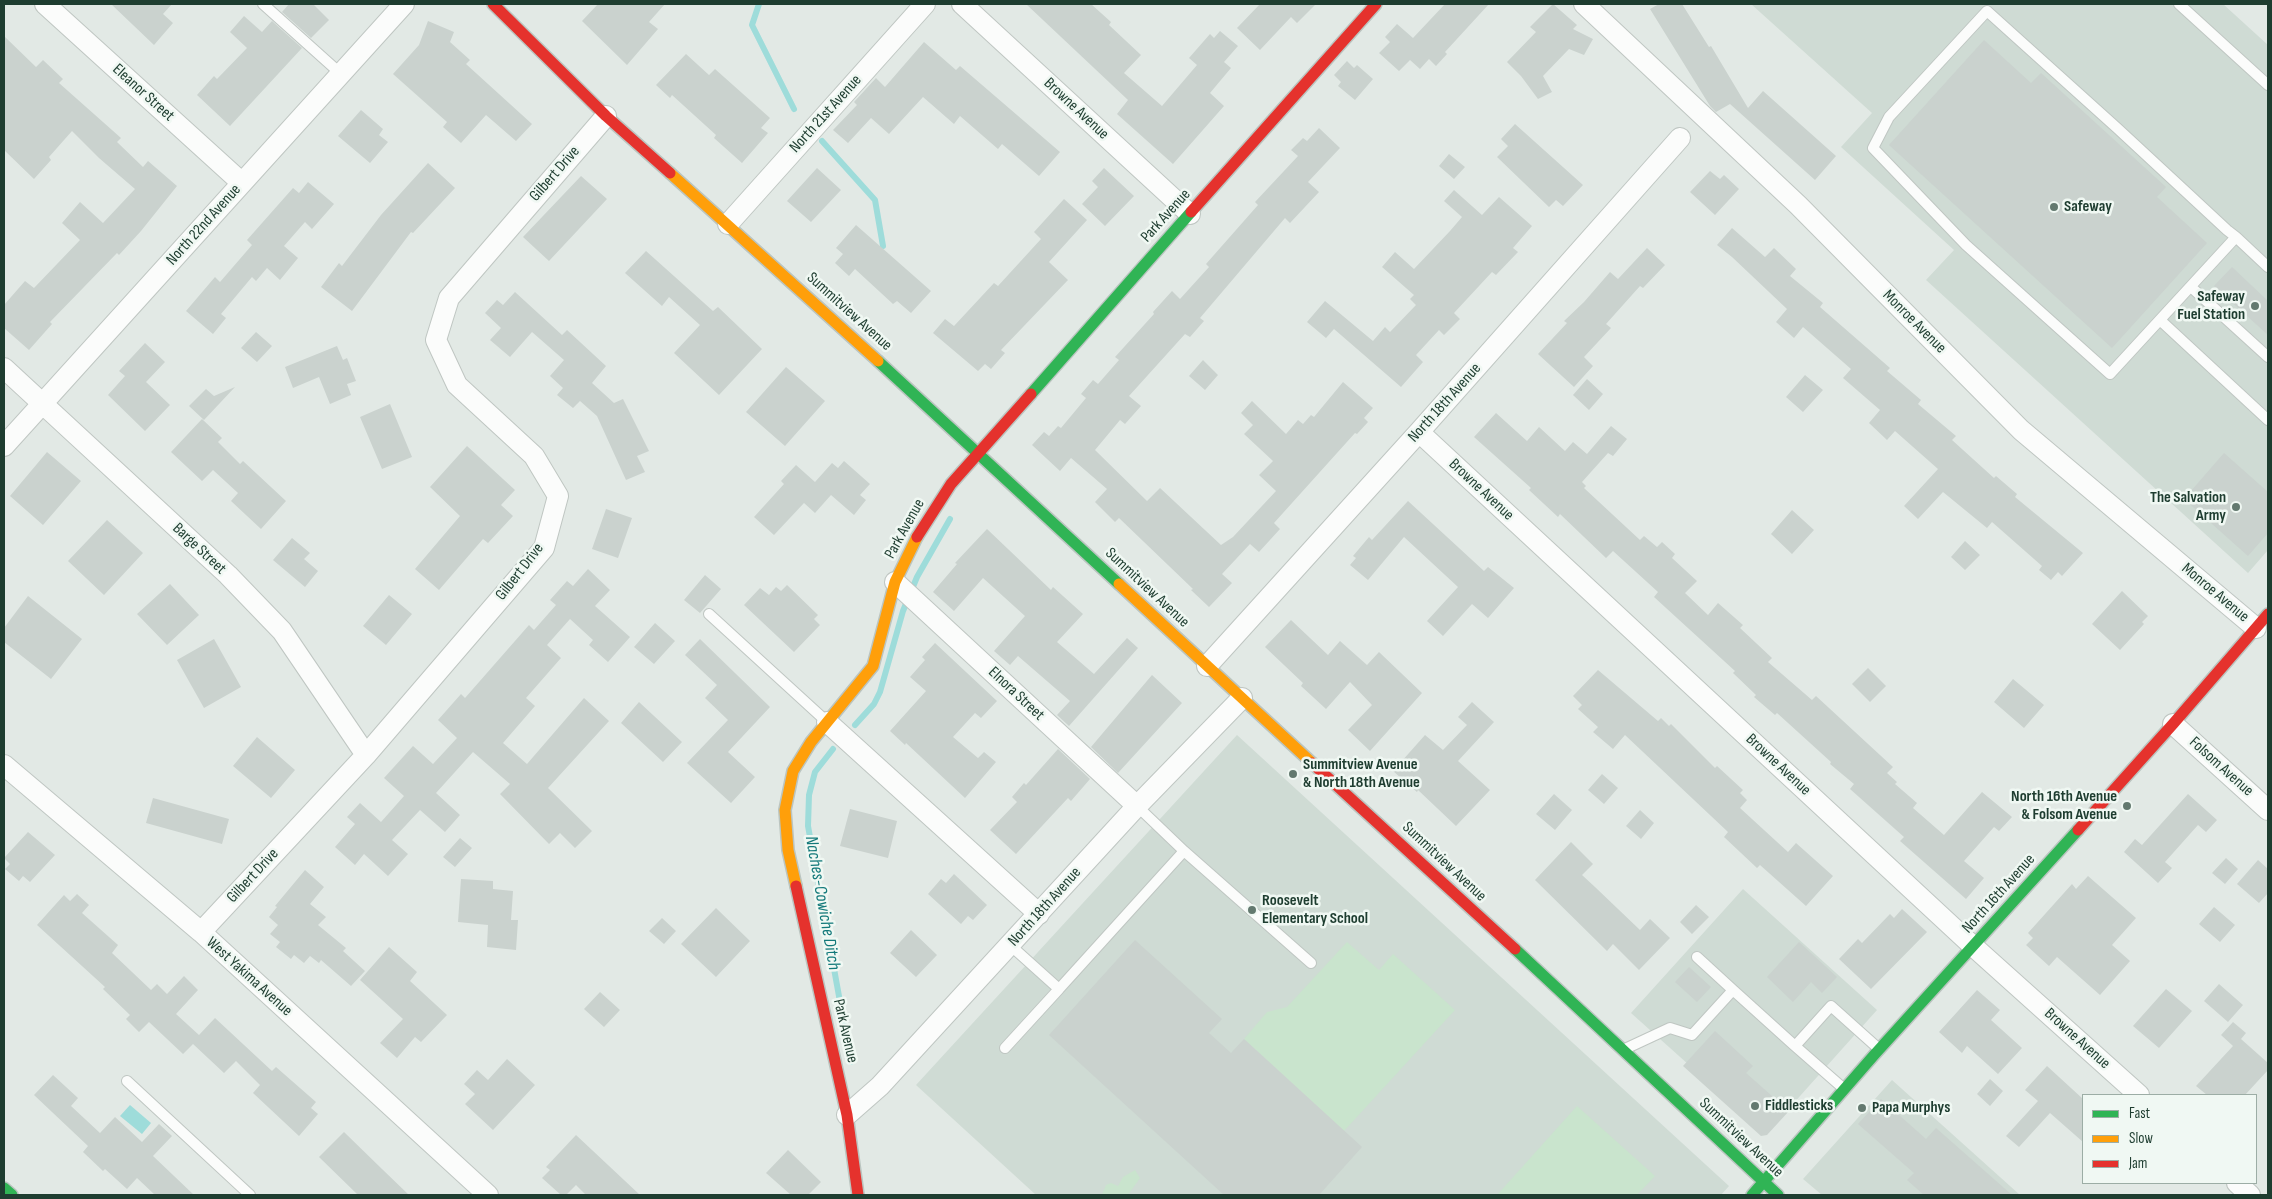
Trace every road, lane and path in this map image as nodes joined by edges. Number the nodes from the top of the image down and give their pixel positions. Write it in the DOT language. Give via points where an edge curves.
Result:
graph roads {
  1 [pos="45,4"];
  2 [pos="263,4"];
  3 [pos="404,4"];
  4 [pos="493,4"];
  5 [pos="925,4"];
  6 [pos="962,4"];
  7 [pos="1376,4"];
  8 [pos="1584,4"];
  9 [pos="2179,4"];
  10 [pos="341,74"];
  11 [pos="2268,86"];
  12 [pos="606,116"];
  13 [pos="1680,138"];
  14 [pos="242,182"];
  15 [pos="1190,214"];
  16 [pos="728,224"];
  17 [pos="2236,237"];
  18 [pos="2268,267"];
  19 [pos="2191,287"];
  20 [pos="2160,320"];
  21 [pos="2268,357"];
  22 [pos="4,368"];
  23 [pos="42,403"];
  24 [pos="2268,420"];
  25 [pos="1419,432"];
  26 [pos="4,446"];
  27 [pos="978,452"];
  28 [pos="905,590"];
  29 [pos="708,614"];
  30 [pos="2262,621"];
  31 [pos="1206,666"];
  32 [pos="1242,698"];
  33 [pos="827,722"];
  34 [pos="2173,724"];
  35 [pos="366,755"];
  36 [pos="4,765"];
  37 [pos="1137,806"];
  38 [pos="2268,810"];
  39 [pos="1184,851"];
  40 [pos="1039,914"];
  41 [pos="201,932"];
  42 [pos="1010,945"];
  43 [pos="1974,946"];
  44 [pos="1696,956"];
  45 [pos="1311,963"];
  46 [pos="1059,989"];
  47 [pos="1733,990"];
  48 [pos="1795,1046"];
  49 [pos="1005,1048"];
  50 [pos="1880,1049"];
  51 [pos="1624,1050"];
  52 [pos="127,1081"];
  53 [pos="1844,1090"];
  54 [pos="2138,1094"];
  55 [pos="847,1115"];
  56 [pos="1763,1182"];
  57 [pos="2237,1184"];
  58 [pos="4,1188"];
  59 [pos="12,1195"];
  60 [pos="250,1195"];
  61 [pos="488,1195"];
  62 [pos="858,1195"];
  63 [pos="1752,1195"];
  64 [pos="1778,1195"];
  65 [pos="2250,1195"];
  1 -- 14 [label="street, Eleanor Street"];
  2 -- 10 [label="lane"];
  3 -- 10 [label="street, North 22nd Avenue"];
  4 -- 12 [label="main road, Summitview Avenue"];
  5 -- 16 [label="street, North 21st Avenue"];
  6 -- 15 [label="street, Browne Avenue"];
  7 -- 15 [label="main road, Park Avenue"];
  8 -- 30 [label="street, Monroe Avenue" via="1798,205 2021,430"];
  9 -- 11 [label="lane"];
  10 -- 14 [label="street, North 22nd Avenue"];
  12 -- 16 [label="main road, Summitview Avenue"];
  12 -- 35 [label="street, Gilbert Drive" via="449,298 436,340 457,385 534,456 558,496 544,548"];
  13 -- 25 [label="street, North 18th Avenue"];
  14 -- 23 [label="street, North 22nd Avenue"];
  15 -- 27 [label="main road, Park Avenue"];
  16 -- 27 [label="main road, Summitview Avenue"];
  17 -- 18 [label="lane"];
  17 -- 19 [label="lane"];
  17 -- 20 [label="lane" via="1987,11 1889,117 1873,148 1966,245 2110,374"];
  19 -- 20 [label="lane"];
  19 -- 21 [label="lane"];
  20 -- 24 [label="lane"];
  22 -- 23 [label="street, Barge Street"];
  23 -- 26 [label="street, North 22nd Avenue"];
  23 -- 35 [label="street, Barge Street" via="228,575 282,631"];
  25 -- 31 [label="street, North 18th Avenue"];
  25 -- 43 [label="street, Browne Avenue"];
  27 -- 28 [label="main road, Park Avenue" via="930,513 909,551"];
  27 -- 31 [label="main road, Summitview Avenue"];
  28 -- 33 [label="main road, Park Avenue" via="873,666"];
  28 -- 37 [label="street, Elnora Street"];
  29 -- 33 [label="lane"];
  30 -- 34 [label="main road, North 16th Avenue"];
  31 -- 32 [label="main road, Summitview Avenue"];
  32 -- 37 [label="street, North 18th Avenue"];
  32 -- 51 [label="main road, Summitview Avenue"];
  33 -- 40 [label="street"];
  33 -- 55 [label="main road, Park Avenue" via="792,771 785,810 788,850"];
  34 -- 38 [label="street, Folsom Avenue"];
  34 -- 43 [label="main road, North 16th Avenue"];
  35 -- 41 [label="street, Gilbert Drive"];
  36 -- 41 [label="street, West Yakima Avenue"];
  37 -- 39 [label="lane"];
  37 -- 40 [label="street, North 18th Avenue"];
  39 -- 45 [label="lane"];
  39 -- 46 [label="lane"];
  40 -- 42 [label="street, North 18th Avenue"];
  41 -- 61 [label="street, West Yakima Avenue"];
  42 -- 46 [label="lane"];
  42 -- 55 [label="street, North 18th Avenue" via="880,1086"];
  43 -- 50 [label="main road, North 16th Avenue"];
  43 -- 54 [label="street, Browne Avenue"];
  44 -- 47 [label="lane"];
  46 -- 49 [label="lane"];
  47 -- 48 [label="lane"];
  47 -- 51 [label="lane" via="1692,1035 1670,1028"];
  48 -- 50 [label="lane" via="1831,1006"];
  48 -- 53 [label="lane"];
  50 -- 53 [label="main road, North 16th Avenue"];
  51 -- 56 [label="main road, Summitview Avenue"];
  52 -- 60 [label="lane"];
  53 -- 56 [label="main road, North 16th Avenue"];
  55 -- 62 [label="main road, Park Avenue"];
  56 -- 63 [label="main road, North 16th Avenue"];
  56 -- 64 [label="main road, Summitview Avenue"];
  57 -- 65 [label="street"];
  58 -- 59 [label="main road"];
}
